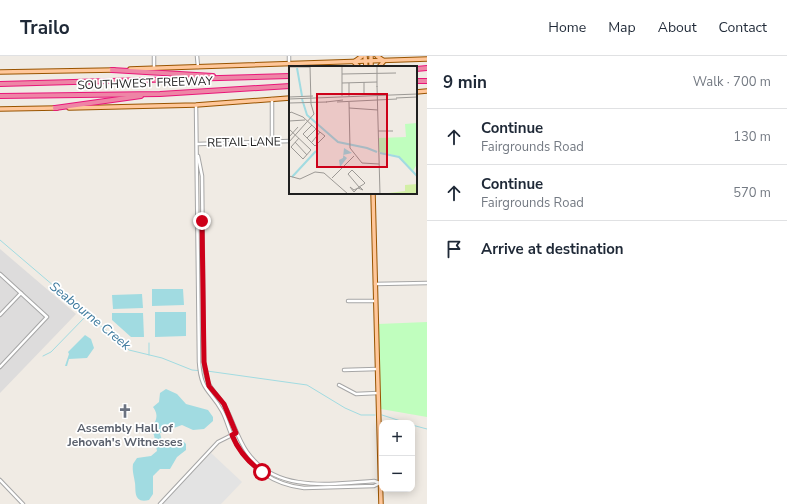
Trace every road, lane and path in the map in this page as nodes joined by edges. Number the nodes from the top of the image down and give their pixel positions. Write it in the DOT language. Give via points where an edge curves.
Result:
graph roads {
  1 [pos="154,56"];
  2 [pos="197,56"];
  3 [pos="289,56"];
  4 [pos="362,56"];
  5 [pos="365,56"];
  6 [pos="371,56"];
  7 [pos="377,56"];
  8 [pos="427,59"];
  9 [pos="384,61"];
  10 [pos="354,62"];
  11 [pos="365,62"];
  12 [pos="371,62"];
  13 [pos="289,64"];
  14 [pos="358,66"];
  15 [pos="366,66"];
  16 [pos="371,66"];
  17 [pos="380,66"];
  18 [pos="198,68"];
  19 [pos="427,68"];
  20 [pos="154,69"];
  21 [pos="417,69"];
  22 [pos="112,70"];
  23 [pos="0,72"];
  24 [pos="289,76"];
  25 [pos="245,78"];
  26 [pos="427,80"];
  27 [pos="417,81"];
  28 [pos="0,84"];
  29 [pos="289,86"];
  30 [pos="427,91"];
  31 [pos="417,92"];
  32 [pos="160,94"];
  33 [pos="0,96"];
  34 [pos="289,98"];
  35 [pos="272,99"];
  36 [pos="196,106"];
  37 [pos="54,108"];
  38 [pos="0,109"];
  39 [pos="289,141"];
  40 [pos="272,142"];
  41 [pos="198,144"];
  42 [pos="198,156"];
  43 [pos="373,194"];
  44 [pos="0,274"];
  45 [pos="427,283"];
  46 [pos="374,284"];
  47 [pos="21,293"];
  48 [pos="348,301"];
  49 [pos="375,301"];
  50 [pos="0,315"];
  51 [pos="0,367"];
  52 [pos="377,369"];
  53 [pos="344,370"];
  54 [pos="339,385"];
  55 [pos="378,393"];
  56 [pos="236,433"];
  57 [pos="232,435"];
  58 [pos="379,456"];
  59 [pos="0,480"];
  60 [pos="379,483"];
  61 [pos="379,484"];
  62 [pos="380,492"];
  63 [pos="24,504"];
  64 [pos="160,504"];
  65 [pos="381,504"];
  1 -- 20 [label="street"];
  2 -- 18 [label="street"];
  3 -- 13 [label="street"];
  4 -- 10 [label="main road"];
  5 -- 11 [label="main road"];
  6 -- 12 [label="main road"];
  7 -- 9 [label="main road"];
  8 -- 9 [label="main road"];
  9 -- 12 [label="main road"];
  9 -- 17 [label="main road"];
  10 -- 11 [label="main road"];
  10 -- 13 [label="main road"];
  10 -- 14 [label="main road"];
  11 -- 12 [label="main road"];
  11 -- 15 [label="main road"];
  12 -- 16 [label="main road"];
  13 -- 18 [label="main road"];
  18 -- 20 [label="main road"];
  19 -- 21 [label="highway"];
  20 -- 22 [label="main road"];
  22 -- 23 [label="main road"];
  22 -- 25 [label="highway"];
  24 -- 25 [label="highway, SOUTHWEST FREEWAY"];
  25 -- 28 [label="highway, SOUTHWEST FREEWAY"];
  26 -- 27 [label="highway"];
  29 -- 32 [label="highway, SOUTHWEST FREEWAY"];
  30 -- 31 [label="main road"];
  32 -- 33 [label="highway, SOUTHWEST FREEWAY"];
  32 -- 37 [label="highway"];
  34 -- 35 [label="main road"];
  35 -- 36 [label="main road"];
  35 -- 40 [label="street"];
  36 -- 37 [label="main road"];
  36 -- 41 [label="street"];
  37 -- 38 [label="main road"];
  39 -- 40 [label="street, RETAIL LANE"];
  40 -- 41 [label="street, RETAIL LANE"];
  41 -- 42 [label="street"];
  42 -- 56 [label="street" via="202,176 206,379 226,410"];
  42 -- 57 [label="street" via="196,162 199,362 202,380 209,395 220,407"];
  43 -- 46 [label="main road"];
  44 -- 47 [label="street"];
  45 -- 46 [label="street"];
  46 -- 49 [label="main road"];
  47 -- 50 [label="street"];
  47 -- 51 [label="street" via="47,317"];
  48 -- 49 [label="street"];
  49 -- 52 [label="main road"];
  52 -- 53 [label="street"];
  52 -- 55 [label="main road"];
  54 -- 55 [label="street" via="356,394"];
  55 -- 58 [label="main road"];
  56 -- 57 [label="street"];
  56 -- 60 [label="street" via="255,461 269,472 288,481 321,484"];
  57 -- 61 [label="street" via="252,465 273,480 284,484 302,488 331,488 374,486"];
  57 -- 64 [label="street" via="218,442"];
  59 -- 63 [label="street"];
  62 -- 65 [label="main road"];
}
